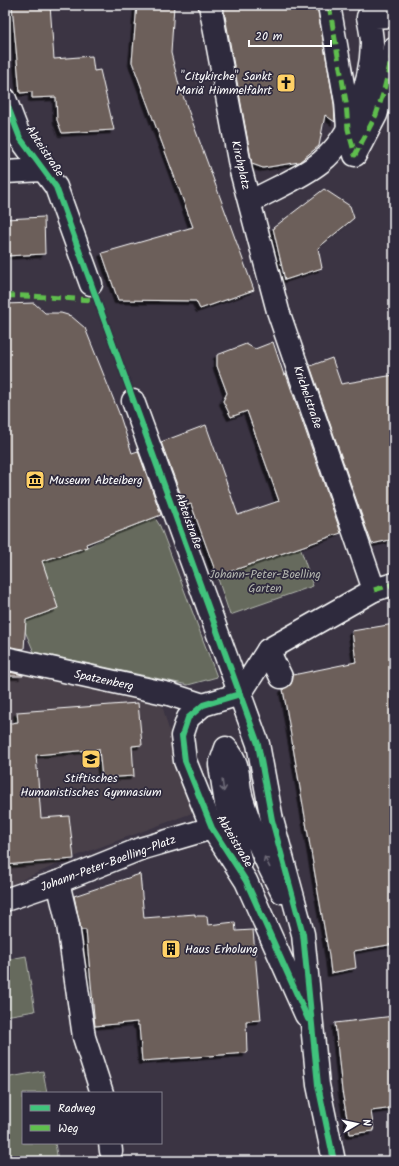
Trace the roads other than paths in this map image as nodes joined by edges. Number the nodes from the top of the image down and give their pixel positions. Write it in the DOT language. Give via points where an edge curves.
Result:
graph roads {
  1 [pos="210,5"];
  2 [pos="329,5"];
  3 [pos="366,11"];
  4 [pos="394,16"];
  5 [pos="394,48"];
  6 [pos="5,99"];
  7 [pos="348,129"];
  8 [pos="43,170"];
  9 [pos="5,172"];
  10 [pos="250,202"];
  11 [pos="91,284"];
  12 [pos="133,401"];
  13 [pos="384,587"];
  14 [pos="268,650"];
  15 [pos="5,658"];
  16 [pos="281,677"];
  17 [pos="240,694"];
  18 [pos="203,705"];
  19 [pos="212,828"];
  20 [pos="246,881"];
  21 [pos="58,882"];
  22 [pos="5,900"];
  23 [pos="303,934"];
  24 [pos="311,1025"];
  25 [pos="102,1092"];
  26 [pos="334,1161"];
  1 -- 10 [label="street, Kirchplatz" via="241,171"];
  2 -- 7 [label="street" via="346,102"];
  3 -- 4 [label="street"];
  3 -- 7 [label="street, Kirchplatz" via="372,37 370,56 361,97"];
  5 -- 7 [label="street" via="376,114 355,155"];
  6 -- 8 [label="street, Abteistraße" via="20,138"];
  7 -- 10 [label="street, Kirchplatz" via="341,141 320,162"];
  8 -- 9 [label="street, Abteistraße"];
  8 -- 11 [label="street, Abteistraße" via="56,187"];
  10 -- 13 [label="street, Krichelstraße" via="278,311"];
  12 -- 17 [label="street, Abteistraße"];
  13 -- 14 [label="street, Krichelstraße"];
  14 -- 16 [label="street"];
  14 -- 17 [label="street, Krichelstraße"];
  15 -- 18 [label="street, Spatzenberg" via="169,694"];
  17 -- 18 [label="street, Abteistraße"];
  17 -- 23 [label="street, Abteistraße" via="258,744 272,820"];
  18 -- 19 [label="street, Abteistraße" via="188,718 182,736 185,761"];
  19 -- 20 [label="street, Abteistraße"];
  19 -- 21 [label="street, Johann-Peter-Boelling-Platz" via="140,849"];
  23 -- 20 [label="street, one-way" via="258,846 242,798 235,759 226,748 220,765"];
  20 -- 24 [label="street, Abteistraße"];
  21 -- 22 [label="street, Johann-Peter-Boelling-Platz"];
  21 -- 25 [label="street" via="68,925 84,1037"];
  23 -- 24 [label="street, Abteistraße"];
  24 -- 26 [label="street, Abteistraße" via="318,1085"];
}
